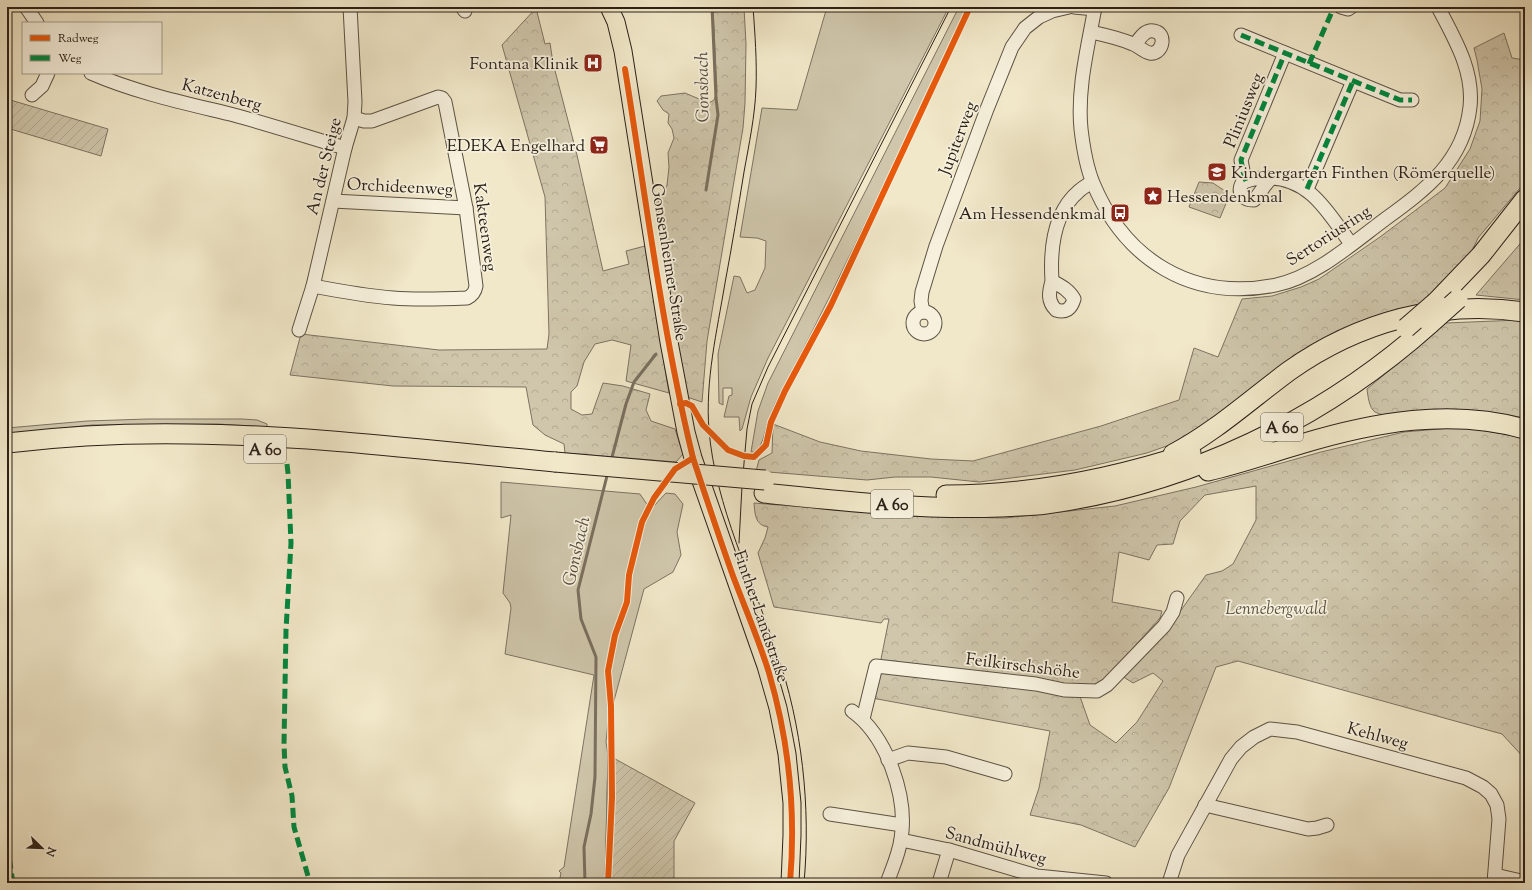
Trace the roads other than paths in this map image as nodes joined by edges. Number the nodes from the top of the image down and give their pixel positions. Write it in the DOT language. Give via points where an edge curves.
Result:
graph roads {
  1 [pos="26,7"];
  2 [pos="350,7"];
  3 [pos="609,7"];
  4 [pos="1069,7"];
  5 [pos="1074,7"];
  6 [pos="1341,7"];
  7 [pos="1351,7"];
  8 [pos="1438,7"];
  9 [pos="1095,8"];
  10 [pos="36,22"];
  11 [pos="1091,32"];
  12 [pos="1240,35"];
  13 [pos="1135,44"];
  14 [pos="1285,54"];
  15 [pos="48,74"];
  16 [pos="93,74"];
  17 [pos="1353,81"];
  18 [pos="32,95"];
  19 [pos="1412,100"];
  20 [pos="354,118"];
  21 [pos="345,148"];
  22 [pos="1272,178"];
  23 [pos="1246,181"];
  24 [pos="1092,182"];
  25 [pos="1307,190"];
  26 [pos="1525,199"];
  27 [pos="332,201"];
  28 [pos="466,208"];
  29 [pos="1525,220"];
  30 [pos="1351,244"];
  31 [pos="1052,281"];
  32 [pos="313,286"];
  33 [pos="923,312"];
  34 [pos="1525,312"];
  35 [pos="299,330"];
  36 [pos="1525,429"];
  37 [pos="7,443"];
  38 [pos="7,456"];
  39 [pos="693,458"];
  40 [pos="1153,465"];
  41 [pos="555,468"];
  42 [pos="1139,484"];
  43 [pos="765,486"];
  44 [pos="1177,598"];
  45 [pos="852,711"];
  46 [pos="863,720"];
  47 [pos="888,760"];
  48 [pos="1005,774"];
  49 [pos="1205,805"];
  50 [pos="830,814"];
  51 [pos="902,825"];
  52 [pos="1327,825"];
  53 [pos="901,840"];
  54 [pos="949,850"];
  55 [pos="1495,879"];
  56 [pos="1037,880"];
  57 [pos="1525,882"];
  58 [pos="790,883"];
  59 [pos="887,883"];
  60 [pos="938,883"];
  61 [pos="1106,883"];
  62 [pos="1169,883"];
  1 -- 10 [label="street"];
  2 -- 20 [label="street, An der Steige" via="356,102"];
  3 -- 39 [label="main road, Gonsenheimer Straße" via="616,22 622,51 678,397"];
  4 -- 33 [label="street, Jupiterweg" via="1039,17 1025,28 1012,47 936,246 922,292"];
  5 -- 9 [label="street"];
  6 -- 7 [label="street"];
  8 -- 30 [label="street, Sertoriusring" via="1460,51 1471,88 1470,108 1461,141 1442,173 1430,185"];
  9 -- 11 [label="street, Sertoriusring"];
  11 -- 13 [label="street"];
  11 -- 24 [label="street, Sertoriusring" via="1080,97 1082,134"];
  12 -- 14 [label="street"];
  14 -- 17 [label="street"];
  14 -- 23 [label="street, Pliniusweg" via="1241,160"];
  15 -- 18 [label="street" via="42,86"];
  16 -- 21 [label="street, Katzenberg" via="150,95 243,118"];
  17 -- 19 [label="street" via="1400,100"];
  17 -- 25 [label="street"];
  20 -- 21 [label="street, An der Steige"];
  20 -- 28 [label="street, Kakteenweg" via="372,121 438,97 442,98 447,108"];
  21 -- 27 [label="street, An der Steige"];
  22 -- 23 [label="street"];
  22 -- 23 [label="street, Pliniusweg" via="1254,200 1242,196 1240,187"];
  22 -- 25 [label="street"];
  24 -- 30 [label="street, Sertoriusring" via="1113,221 1133,246 1166,271 1203,285 1245,288 1277,285 1310,271"];
  24 -- 31 [label="street" via="1070,200 1060,218 1053,244"];
  25 -- 30 [label="street" via="1316,197"];
  26 -- 40 [label="highway, A 60, bridge" via="1480,255 1436,302 1386,346 1345,376 1302,403 1270,419 1213,445"];
  27 -- 28 [label="street, Orchideenweg"];
  27 -- 32 [label="street, An der Steige"];
  28 -- 32 [label="street, Kakteenweg" via="476,286 472,295 467,298 393,298"];
  29 -- 42 [label="highway, A 60, bridge" via="1458,299 1377,368 1344,391 1304,415 1232,451"];
  32 -- 35 [label="street, An der Steige"];
  34 -- 40 [label="highway" via="1482,308 1454,309 1425,312 1369,327 1314,354 1201,437"];
  36 -- 42 [label="highway" via="1465,419 1425,419 1393,423 1336,434 1192,475"];
  37 -- 41 [label="highway, A 60" via="110,436 241,436 389,446"];
  38 -- 41 [label="highway, A 60" via="111,448 188,447 264,449"];
  39 -- 58 [label="main road, Finther Landstraße" via="761,648 778,708 787,754 792,803"];
  40 -- 43 [label="highway, A 60" via="1088,481 968,495"];
  41 -- 43 [label="highway, A 60"];
  42 -- 43 [label="highway, A 60" via="1093,496 1045,504 974,508 905,505"];
  44 -- 46 [label="street, Feilkirschshöhe" via="1173,612 1164,626 1107,685 1096,691 1064,690 1036,684 876,666"];
  45 -- 46 [label="street"];
  46 -- 47 [label="street" via="872,730"];
  47 -- 48 [label="street" via="908,753 946,757"];
  47 -- 51 [label="street" via="899,791"];
  49 -- 52 [label="street" via="1308,828"];
  49 -- 55 [label="street, Kehlweg" via="1231,759 1241,747 1270,729 1297,732 1466,778 1483,787 1491,794 1497,805 1499,819"];
  49 -- 62 [label="street, Kehlweg" via="1178,855"];
  50 -- 51 [label="street"];
  51 -- 53 [label="street"];
  53 -- 54 [label="street, Sandmühlweg"];
  53 -- 59 [label="street"];
  54 -- 56 [label="street, Sandmühlweg"];
  54 -- 60 [label="street"];
  55 -- 57 [label="street, Kehlweg"];
  56 -- 61 [label="street, Sandmühlweg"];
}
